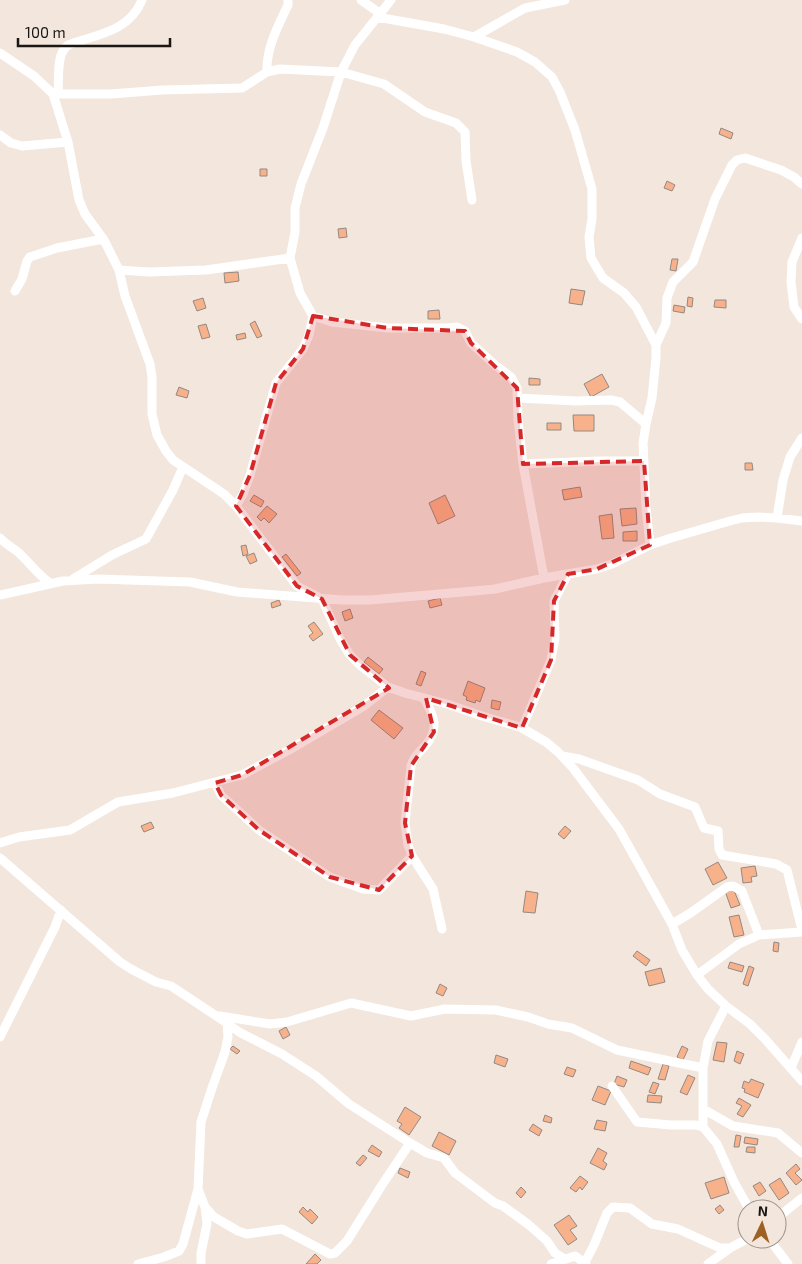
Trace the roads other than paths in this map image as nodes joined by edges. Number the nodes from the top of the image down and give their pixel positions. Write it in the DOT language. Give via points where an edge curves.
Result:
graph roads {
  1 [pos="142,0"];
  2 [pos="288,0"];
  3 [pos="361,0"];
  4 [pos="391,0"];
  5 [pos="565,0"];
  6 [pos="379,16"];
  7 [pos="474,37"];
  8 [pos="0,53"];
  9 [pos="267,72"];
  10 [pos="341,72"];
  11 [pos="56,93"];
  12 [pos="0,135"];
  13 [pos="68,142"];
  14 [pos="802,184"];
  15 [pos="472,200"];
  16 [pos="802,238"];
  17 [pos="104,240"];
  18 [pos="290,258"];
  19 [pos="119,270"];
  20 [pos="15,291"];
  21 [pos="313,316"];
  22 [pos="802,319"];
  23 [pos="656,345"];
  24 [pos="518,398"];
  25 [pos="646,424"];
  26 [pos="802,438"];
  27 [pos="644,461"];
  28 [pos="523,464"];
  29 [pos="183,467"];
  30 [pos="236,506"];
  31 [pos="777,518"];
  32 [pos="802,521"];
  33 [pos="0,538"];
  34 [pos="650,545"];
  35 [pos="568,574"];
  36 [pos="544,578"];
  37 [pos="70,580"];
  38 [pos="50,584"];
  39 [pos="0,595"];
  40 [pos="322,599"];
  41 [pos="388,687"];
  42 [pos="424,698"];
  43 [pos="522,728"];
  44 [pos="562,756"];
  45 [pos="214,783"];
  46 [pos="0,843"];
  47 [pos="412,856"];
  48 [pos="0,858"];
  49 [pos="61,910"];
  50 [pos="672,924"];
  51 [pos="442,929"];
  52 [pos="802,931"];
  53 [pos="759,935"];
  54 [pos="697,975"];
  55 [pos="726,1006"];
  56 [pos="215,1015"];
  57 [pos="227,1023"];
  58 [pos="0,1037"];
  59 [pos="802,1042"];
  60 [pos="703,1068"];
  61 [pos="792,1068"];
  62 [pos="802,1081"];
  63 [pos="612,1086"];
  64 [pos="703,1109"];
  65 [pos="703,1127"];
  66 [pos="410,1143"];
  67 [pos="802,1152"];
  68 [pos="198,1189"];
  69 [pos="802,1198"];
  70 [pos="743,1199"];
  71 [pos="205,1207"];
  72 [pos="787,1210"];
  73 [pos="737,1244"];
  74 [pos="730,1248"];
  75 [pos="777,1249"];
  76 [pos="565,1259"];
  77 [pos="585,1263"];
  78 [pos="138,1264"];
  79 [pos="201,1264"];
  80 [pos="551,1264"];
  81 [pos="708,1264"];
  82 [pos="788,1264"];
  1 -- 11 [label="street" via="132,16 120,26 68,45 60,60"];
  2 -- 9 [label="street" via="271,43"];
  3 -- 6 [label="street"];
  4 -- 6 [label="street"];
  5 -- 7 [label="street" via="525,8"];
  6 -- 7 [label="street"];
  6 -- 10 [label="street" via="355,45"];
  7 -- 23 [label="street" via="517,52 552,77 575,130 592,189 591,258 603,278 624,293 636,307"];
  8 -- 11 [label="street"];
  9 -- 10 [label="street" via="280,69"];
  9 -- 11 [label="street" via="242,88"];
  10 -- 15 [label="street" via="384,84 426,112 456,123 465,132"];
  10 -- 18 [label="street" via="301,184"];
  11 -- 13 [label="street"];
  12 -- 13 [label="street" via="22,146"];
  13 -- 17 [label="street" via="79,200"];
  14 -- 23 [label="street" via="781,170 745,158 732,165 715,199 693,262 673,282 667,298 666,323"];
  16 -- 22 [label="street" via="792,262 791,282 794,307"];
  17 -- 19 [label="street"];
  17 -- 20 [label="street" via="57,248 30,257"];
  18 -- 19 [label="street" via="206,270"];
  18 -- 21 [label="street" via="300,293"];
  19 -- 29 [label="street" via="150,364 152,414 157,435 172,460"];
  21 -- 24 [label="street" via="332,322 388,328 456,327 466,331 470,343 510,377 518,388"];
  21 -- 30 [label="street" via="303,350 276,383 250,475"];
  23 -- 25 [label="street" via="652,398"];
  24 -- 25 [label="street" via="611,400 620,402"];
  24 -- 28 [label="street"];
  25 -- 27 [label="street"];
  26 -- 31 [label="street" via="787,464"];
  27 -- 28 [label="street"];
  27 -- 34 [label="street"];
  28 -- 36 [label="street"];
  29 -- 30 [label="street" via="224,494"];
  29 -- 37 [label="street" via="146,539"];
  30 -- 40 [label="street" via="297,586"];
  31 -- 32 [label="street"];
  31 -- 34 [label="street" via="742,518"];
  33 -- 38 [label="street" via="20,553"];
  34 -- 35 [label="street" via="612,564"];
  35 -- 36 [label="street"];
  35 -- 43 [label="street" via="554,602 551,660"];
  36 -- 40 [label="street" via="474,591 370,600"];
  37 -- 38 [label="street"];
  37 -- 40 [label="street" via="190,582 237,592"];
  38 -- 39 [label="street"];
  40 -- 41 [label="street" via="350,655"];
  41 -- 42 [label="street"];
  41 -- 45 [label="street" via="364,706 289,750 242,775"];
  42 -- 43 [label="street"];
  42 -- 47 [label="street" via="434,721 434,732 411,766 405,823"];
  43 -- 44 [label="street"];
  44 -- 50 [label="street" via="619,829"];
  44 -- 52 [label="street" via="638,780 660,794 695,807 704,828 718,831 722,855 776,864 787,870"];
  45 -- 46 [label="street" via="173,794 118,802 70,830"];
  45 -- 47 [label="street" via="221,795 259,830 330,877 364,889 379,890"];
  47 -- 51 [label="street" via="433,889"];
  48 -- 49 [label="street"];
  49 -- 56 [label="street" via="120,962 156,982 171,986"];
  49 -- 58 [label="street"];
  50 -- 53 [label="street" via="733,886 742,891"];
  50 -- 54 [label="street"];
  52 -- 53 [label="street"];
  53 -- 54 [label="street" via="738,944"];
  54 -- 55 [label="street"];
  55 -- 60 [label="street" via="708,1041"];
  55 -- 61 [label="street" via="760,1034"];
  56 -- 57 [label="street"];
  56 -- 60 [label="street" via="270,1024 351,1003 410,1016 445,1009 496,1010 572,1028 617,1050"];
  57 -- 66 [label="street" via="316,1076 349,1104"];
  57 -- 68 [label="street" via="225,1052 201,1122"];
  59 -- 61 [label="street"];
  60 -- 64 [label="street"];
  61 -- 62 [label="street"];
  63 -- 65 [label="street" via="637,1122"];
  64 -- 65 [label="street"];
  64 -- 67 [label="street" via="733,1126 778,1133"];
  65 -- 70 [label="street" via="717,1144"];
  66 -- 71 [label="street" via="347,1241 335,1253 330,1254 282,1229 247,1234 238,1231 214,1217"];
  66 -- 76 [label="street" via="444,1158 455,1173 529,1225 555,1253"];
  68 -- 71 [label="street"];
  68 -- 78 [label="street" via="179,1251"];
  69 -- 72 [label="street"];
  71 -- 79 [label="street" via="207,1224"];
  73 -- 74 [label="street"];
  74 -- 77 [label="street" via="720,1248 678,1230 652,1224 630,1208 617,1206 607,1213"];
  74 -- 81 [label="street"];
  75 -- 82 [label="street"];
  76 -- 77 [label="street" via="575,1256"];
  76 -- 80 [label="street"];
}
